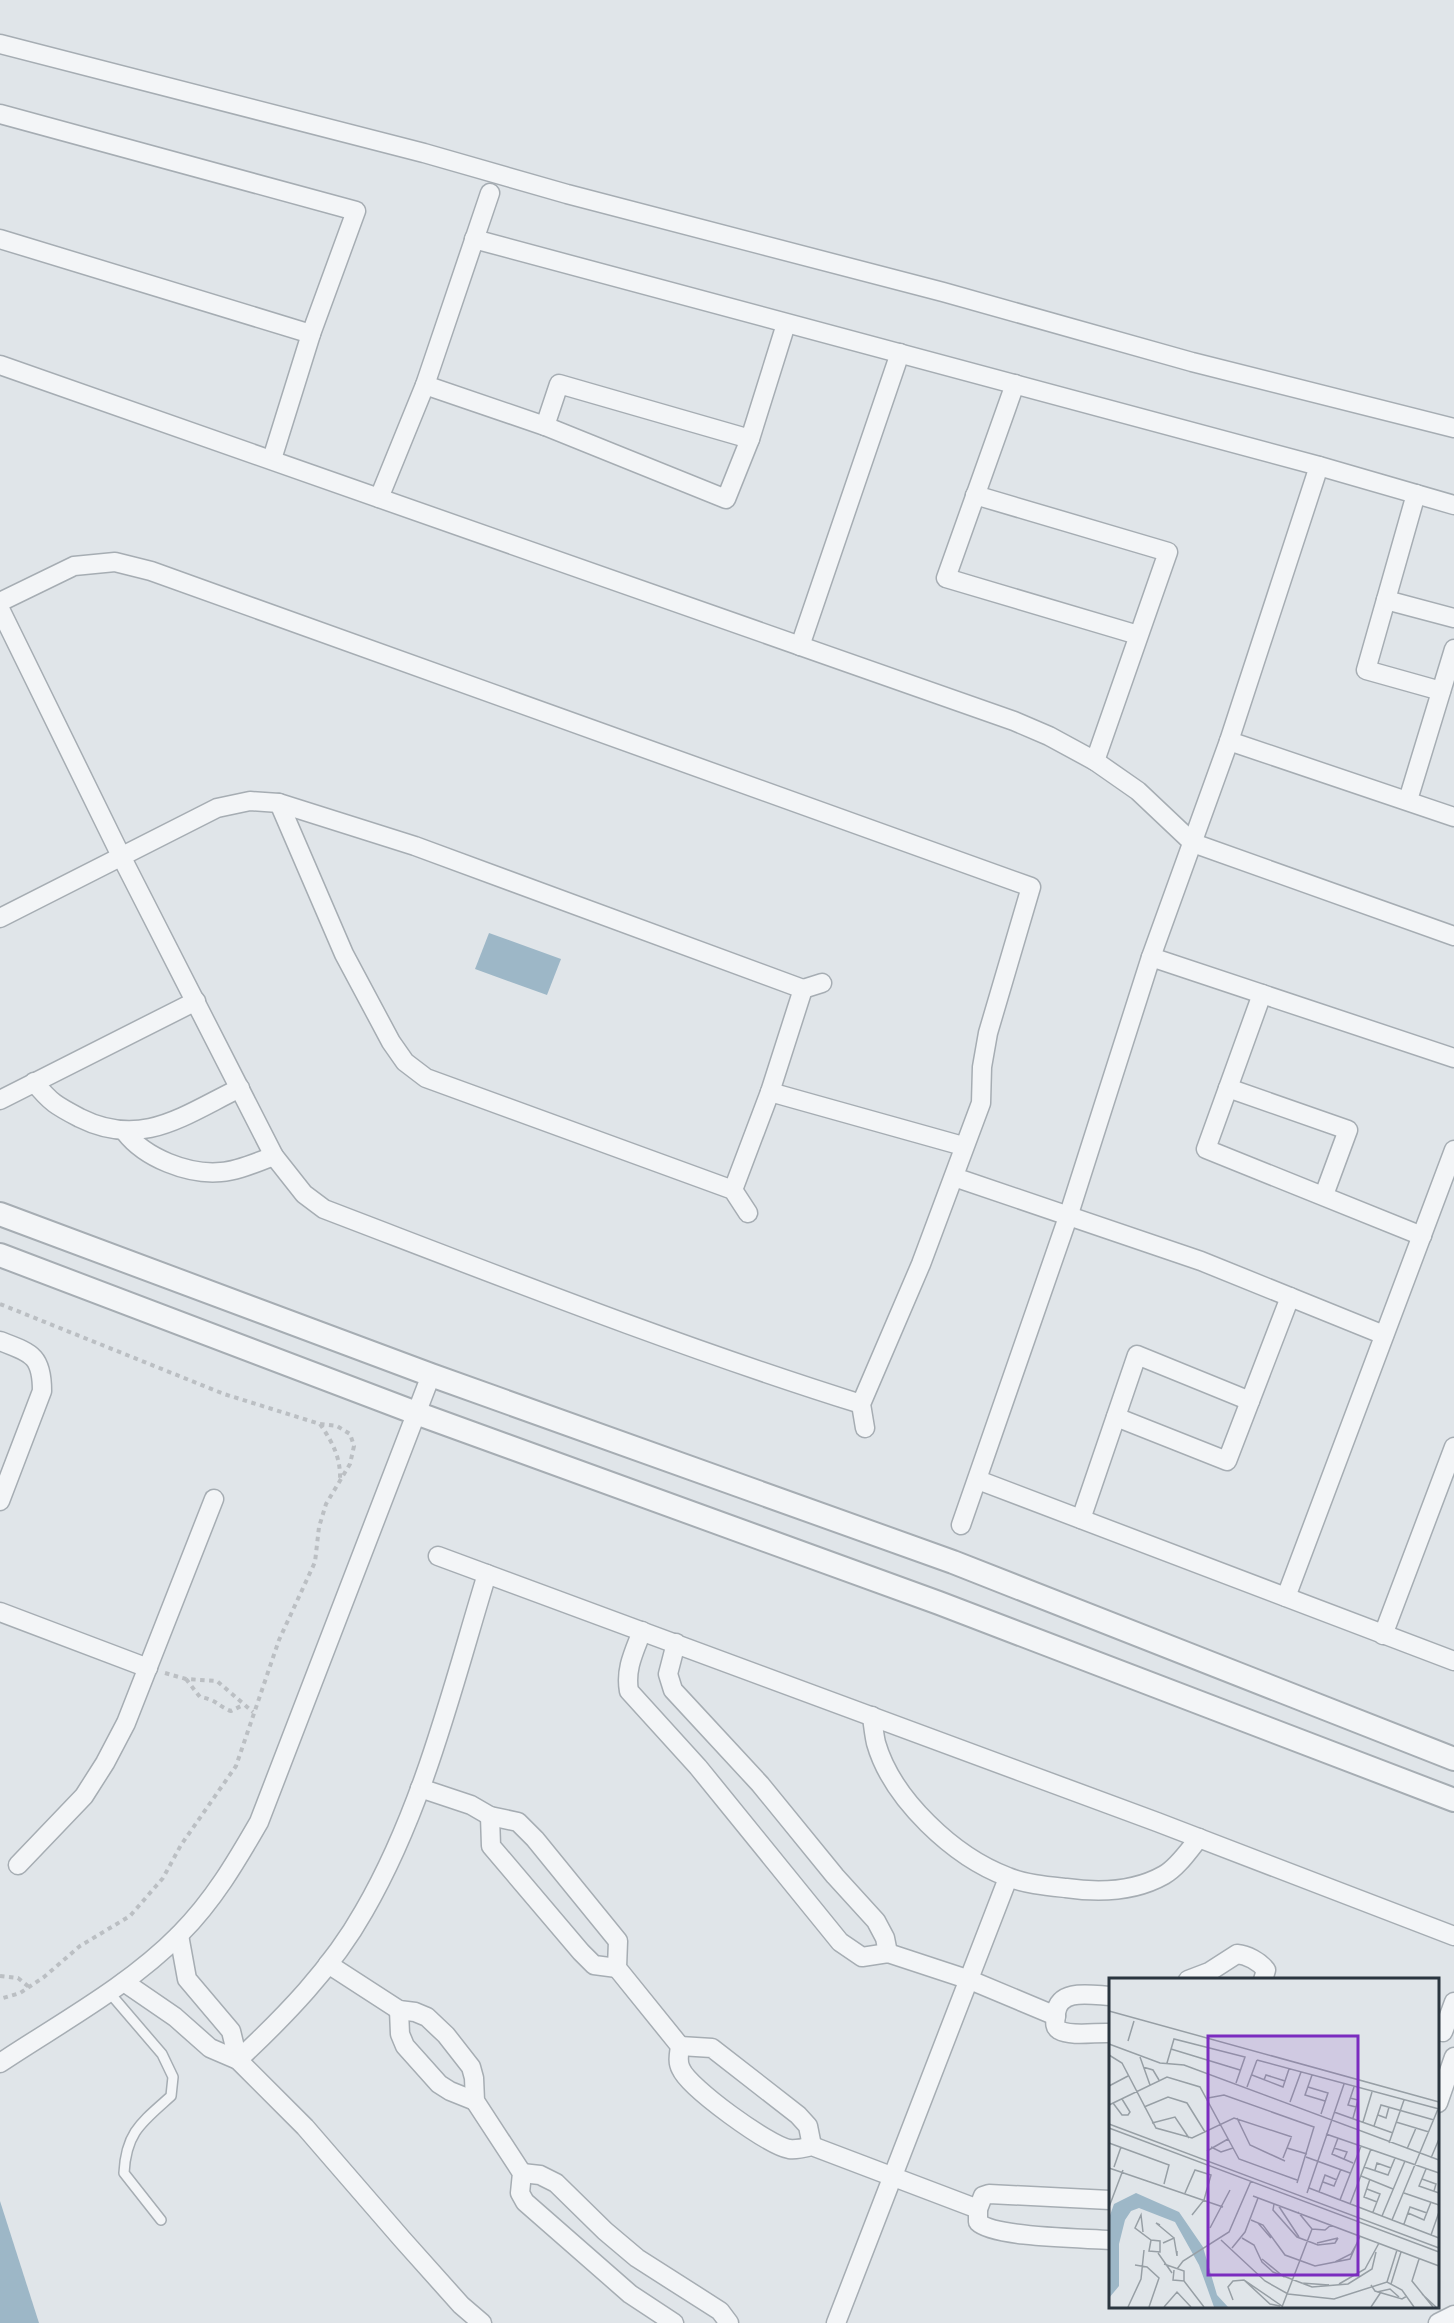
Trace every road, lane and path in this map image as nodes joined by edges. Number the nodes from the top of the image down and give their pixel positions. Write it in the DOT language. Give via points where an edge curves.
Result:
graph roads {
  1 [pos="0,44"];
  2 [pos="0,114"];
  3 [pos="490,193"];
  4 [pos="0,239"];
  5 [pos="474,239"];
  6 [pos="786,324"];
  7 [pos="311,334"];
  8 [pos="900,353"];
  9 [pos="0,364"];
  10 [pos="1015,384"];
  11 [pos="425,385"];
  12 [pos="545,426"];
  13 [pos="1454,428"];
  14 [pos="750,439"];
  15 [pos="272,459"];
  16 [pos="1319,465"];
  17 [pos="1416,494"];
  18 [pos="975,495"];
  19 [pos="379,498"];
  20 [pos="1454,505"];
  21 [pos="1386,600"];
  22 [pos="0,602"];
  23 [pos="0,609"];
  24 [pos="1454,618"];
  25 [pos="1138,635"];
  26 [pos="800,646"];
  27 [pos="1454,649"];
  28 [pos="1441,691"];
  29 [pos="1229,741"];
  30 [pos="1095,761"];
  31 [pos="1408,800"];
  32 [pos="279,803"];
  33 [pos="1454,817"];
  34 [pos="1192,843"];
  35 [pos="121,856"];
  36 [pos="0,918"];
  37 [pos="1454,936"];
  38 [pos="1151,957"];
  39 [pos="822,983"];
  40 [pos="802,989"];
  41 [pos="1262,994"];
  42 [pos="196,1001"];
  43 [pos="1454,1058"];
  44 [pos="34,1082"];
  45 [pos="240,1088"];
  46 [pos="1228,1088"];
  47 [pos="770,1092"];
  48 [pos="0,1100"];
  49 [pos="125,1132"];
  50 [pos="963,1146"];
  51 [pos="1454,1150"];
  52 [pos="274,1156"];
  53 [pos="954,1178"];
  54 [pos="733,1190"];
  55 [pos="1324,1195"];
  56 [pos="748,1213"];
  57 [pos="0,1214"];
  58 [pos="1068,1217"];
  59 [pos="1422,1236"];
  60 [pos="0,1255"];
  61 [pos="1290,1298"];
  62 [pos="0,1304"];
  63 [pos="1384,1335"];
  64 [pos="0,1341"];
  65 [pos="430,1375"];
  66 [pos="1250,1401"];
  67 [pos="861,1404"];
  68 [pos="416,1413"];
  69 [pos="1116,1417"];
  70 [pos="320,1424"];
  71 [pos="865,1428"];
  72 [pos="1454,1447"];
  73 [pos="978,1479"];
  74 [pos="340,1481"];
  75 [pos="214,1499"];
  76 [pos="0,1501"];
  77 [pos="1081,1519"];
  78 [pos="961,1525"];
  79 [pos="438,1556"];
  80 [pos="487,1574"];
  81 [pos="1286,1597"];
  82 [pos="0,1612"];
  83 [pos="642,1631"];
  84 [pos="1383,1635"];
  85 [pos="676,1644"];
  86 [pos="1454,1661"];
  87 [pos="148,1668"];
  88 [pos="186,1679"];
  89 [pos="243,1705"];
  90 [pos="253,1712"];
  91 [pos="872,1716"];
  92 [pos="1454,1759"];
  93 [pos="420,1788"];
  94 [pos="1454,1800"];
  95 [pos="490,1816"];
  96 [pos="1199,1838"];
  97 [pos="18,1865"];
  98 [pos="1008,1878"];
  99 [pos="179,1935"];
  100 [pos="1454,1936"];
  101 [pos="888,1953"];
  102 [pos="328,1964"];
  103 [pos="617,1968"];
  104 [pos="0,1976"];
  105 [pos="1193,1978"];
  106 [pos="1264,1978"];
  107 [pos="970,1980"];
  108 [pos="116,1986"];
  109 [pos="29,1987"];
  110 [pos="1109,1996"];
  111 [pos="0,1999"];
  112 [pos="1454,2002"];
  113 [pos="399,2010"];
  114 [pos="1056,2016"];
  115 [pos="1109,2033"];
  116 [pos="1445,2035"];
  117 [pos="680,2046"];
  118 [pos="1454,2057"];
  119 [pos="238,2060"];
  120 [pos="0,2063"];
  121 [pos="1439,2098"];
  122 [pos="475,2101"];
  123 [pos="812,2146"];
  124 [pos="522,2173"];
  125 [pos="894,2176"];
  126 [pos="1109,2200"];
  127 [pos="978,2209"];
  128 [pos="161,2220"];
  129 [pos="1109,2240"];
  130 [pos="1454,2315"];
  131 [pos="482,2323"];
  132 [pos="674,2323"];
  133 [pos="729,2323"];
  134 [pos="836,2323"];
  135 [pos="1438,2323"];
  1 -- 13 [label="street" via="424,153 1192,362"];
  2 -- 7 [label="street" via="356,211"];
  3 -- 5 [label="street"];
  4 -- 7 [label="street"];
  5 -- 6 [label="street"];
  5 -- 11 [label="street"];
  6 -- 8 [label="street"];
  6 -- 14 [label="street"];
  7 -- 15 [label="street"];
  8 -- 10 [label="street"];
  8 -- 26 [label="street"];
  9 -- 15 [label="street"];
  10 -- 16 [label="street"];
  10 -- 18 [label="street"];
  11 -- 12 [label="street"];
  11 -- 19 [label="street"];
  12 -- 14 [label="street" via="559,384"];
  12 -- 14 [label="street" via="726,499"];
  15 -- 19 [label="street"];
  16 -- 17 [label="street"];
  16 -- 29 [label="street"];
  17 -- 20 [label="street"];
  17 -- 21 [label="street"];
  18 -- 25 [label="street" via="946,578"];
  18 -- 25 [label="street" via="1168,552"];
  19 -- 26 [label="street"];
  21 -- 24 [label="street"];
  21 -- 28 [label="street" via="1366,670"];
  22 -- 50 [label="street" via="74,566 115,562 152,571 1031,887 988,1033 981,1103"];
  23 -- 35 [label="street"];
  25 -- 30 [label="street"];
  26 -- 30 [label="street" via="1014,721"];
  27 -- 28 [label="street"];
  28 -- 31 [label="street"];
  29 -- 31 [label="street"];
  29 -- 34 [label="street"];
  30 -- 34 [label="street" via="1138,791"];
  31 -- 33 [label="street"];
  32 -- 35 [label="street" via="250,801 217,808"];
  32 -- 40 [label="street" via="415,846"];
  32 -- 54 [label="street" via="344,954 390,1042 405,1062 426,1078"];
  34 -- 37 [label="street"];
  34 -- 38 [label="street"];
  35 -- 36 [label="street"];
  35 -- 42 [label="street"];
  38 -- 41 [label="street"];
  38 -- 58 [label="street"];
  39 -- 40 [label="street"];
  40 -- 47 [label="street"];
  41 -- 43 [label="street"];
  41 -- 46 [label="street"];
  42 -- 44 [label="street"];
  42 -- 45 [label="street"];
  44 -- 48 [label="street"];
  44 -- 49 [label="street" via="51,1104 102,1129"];
  45 -- 49 [label="street" via="162,1125"];
  45 -- 52 [label="street"];
  46 -- 55 [label="street" via="1206,1149"];
  46 -- 55 [label="street" via="1348,1130"];
  47 -- 50 [label="street"];
  47 -- 54 [label="street"];
  49 -- 52 [label="street" via="136,1146 192,1170 221,1172"];
  50 -- 53 [label="street"];
  51 -- 59 [label="street"];
  52 -- 67 [label="street" via="304,1194 324,1209 612,1319"];
  53 -- 58 [label="street"];
  53 -- 67 [label="street"];
  54 -- 56 [label="street"];
  55 -- 59 [label="street"];
  57 -- 65 [label="street"];
  58 -- 61 [label="street" via="1201,1261"];
  58 -- 73 [label="street"];
  59 -- 63 [label="street"];
  60 -- 68 [label="street"];
  61 -- 63 [label="street"];
  61 -- 66 [label="street"];
  62 -- 70 [label="path" via="225,1394"];
  63 -- 81 [label="street"];
  64 -- 76 [label="street" via="32,1354 42,1372 42,1391"];
  65 -- 68 [label="street"];
  65 -- 92 [label="street" via="954,1562"];
  66 -- 69 [label="street" via="1227,1461"];
  66 -- 69 [label="street" via="1137,1355"];
  67 -- 71 [label="street"];
  68 -- 94 [label="street" via="939,1603"];
  68 -- 99 [label="street" via="259,1822 228,1876"];
  69 -- 77 [label="street"];
  70 -- 74 [label="path" via="340,1463"];
  70 -- 74 [label="path" via="337,1426 350,1434 354,1446"];
  72 -- 84 [label="street"];
  73 -- 77 [label="street"];
  73 -- 78 [label="street"];
  74 -- 90 [label="path" via="324,1512 315,1562 279,1640"];
  75 -- 87 [label="street"];
  77 -- 81 [label="street"];
  79 -- 80 [label="street"];
  80 -- 83 [label="street"];
  80 -- 93 [label="street"];
  81 -- 84 [label="street"];
  82 -- 87 [label="street"];
  83 -- 85 [label="street"];
  83 -- 101 [label="street" via="628,1666 629,1691 698,1767 840,1942 862,1957"];
  84 -- 86 [label="street"];
  85 -- 91 [label="street"];
  85 -- 101 [label="street" via="668,1674 673,1690 760,1784 876,1921"];
  87 -- 88 [label="path"];
  87 -- 97 [label="street" via="126,1723 84,1796"];
  88 -- 89 [label="path" via="217,1681"];
  88 -- 89 [label="path" via="200,1697 217,1700 225,1709 231,1711"];
  89 -- 90 [label="path"];
  90 -- 109 [label="path" via="236,1766 163,1878 130,1916 80,1946"];
  91 -- 96 [label="street"];
  91 -- 98 [label="street" via="876,1743 885,1765 919,1816 976,1860"];
  93 -- 95 [label="street" via="471,1805"];
  93 -- 102 [label="street" via="364,1912"];
  95 -- 103 [label="street" via="491,1846 594,1965"];
  95 -- 103 [label="street" via="518,1822 548,1854 618,1941"];
  96 -- 98 [label="street" via="1166,1874 1137,1887 1080,1890"];
  96 -- 100 [label="street"];
  98 -- 107 [label="street"];
  99 -- 108 [label="street"];
  99 -- 119 [label="street" via="187,1979 231,2031"];
  101 -- 107 [label="street"];
  102 -- 113 [label="street"];
  102 -- 119 [label="street" via="304,1994"];
  103 -- 117 [label="street"];
  104 -- 109 [label="path" via="18,1978"];
  105 -- 106 [label="street" via="1237,1954 1262,1966 1266,1970"];
  107 -- 114 [label="street"];
  107 -- 125 [label="street"];
  108 -- 119 [label="street" via="175,2017 210,2048"];
  108 -- 120 [label="street"];
  108 -- 128 [label="lane" via="173,2077 171,2096 139,2124 129,2139 125,2158 124,2173"];
  109 -- 111 [label="path"];
  110 -- 114 [label="street" via="1067,1997 1057,2005"];
  112 -- 116 [label="street"];
  113 -- 122 [label="street" via="405,2046 439,2084"];
  113 -- 122 [label="street" via="427,2016 446,2035 471,2067"];
  114 -- 115 [label="street" via="1058,2029 1066,2032"];
  117 -- 123 [label="street" via="712,2048 798,2115 808,2126"];
  117 -- 123 [label="street" via="681,2072 739,2121 777,2145 790,2149"];
  118 -- 121 [label="street"];
  119 -- 131 [label="street"];
  122 -- 124 [label="street"];
  123 -- 125 [label="street"];
  124 -- 132 [label="street" via="520,2193 525,2202 621,2287"];
  124 -- 133 [label="street" via="540,2175 556,2183 637,2258 720,2311"];
  125 -- 127 [label="street"];
  125 -- 134 [label="street"];
  126 -- 127 [label="street" via="989,2194 983,2196"];
  127 -- 129 [label="street" via="978,2222 989,2228 1036,2236"];
  130 -- 135 [label="street"];
}
